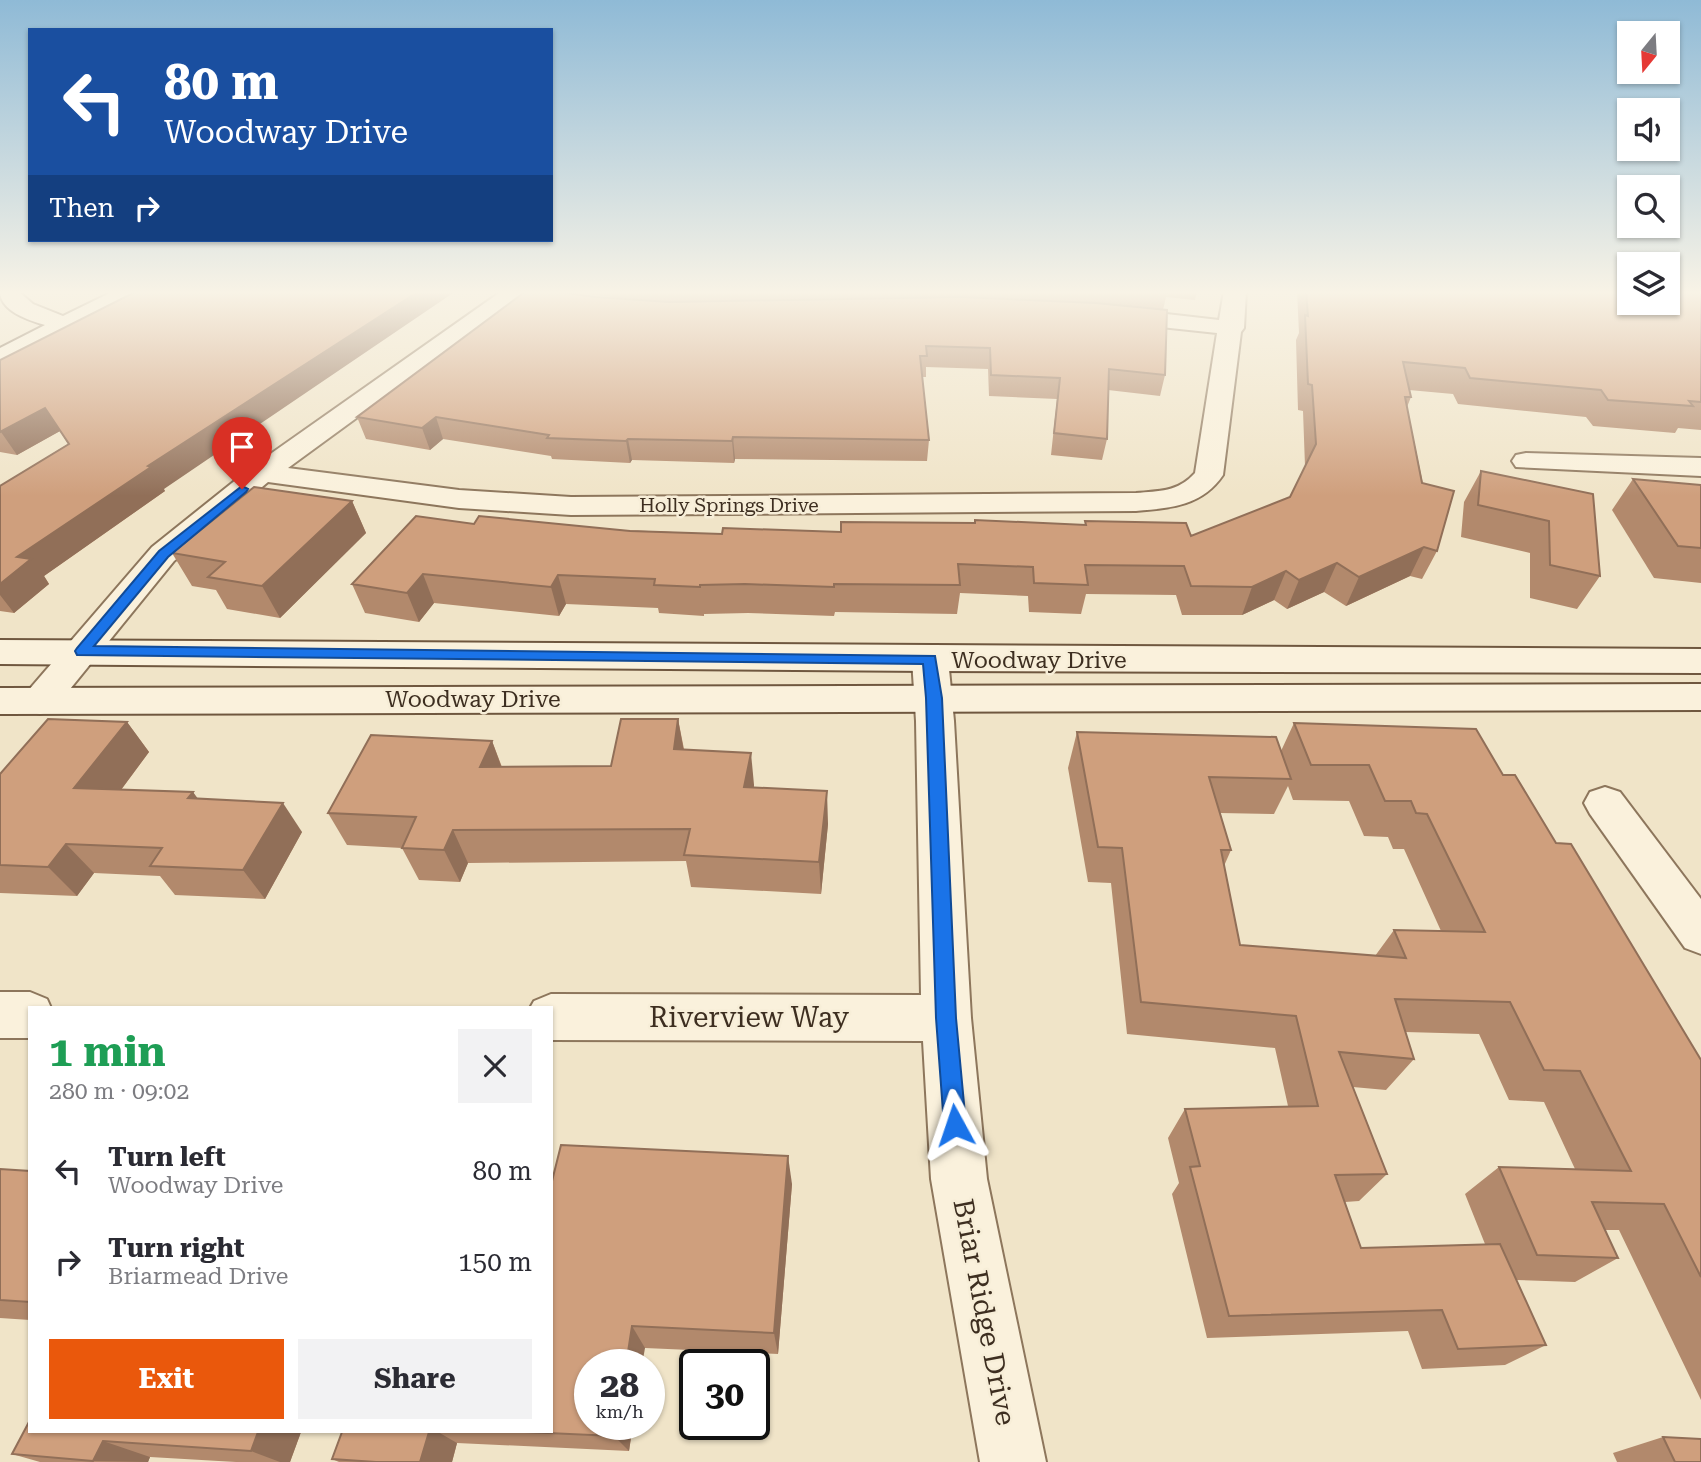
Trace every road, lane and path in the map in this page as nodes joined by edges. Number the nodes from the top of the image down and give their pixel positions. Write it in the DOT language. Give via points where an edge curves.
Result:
graph roads {
  1 [pos="421,359"];
  2 [pos="1227,359"];
  3 [pos="1527,461"];
  4 [pos="1701,467"];
  5 [pos="262,473"];
  6 [pos="82,651"];
  7 [pos="0,652"];
  8 [pos="1701,661"];
  9 [pos="932,678"];
  10 [pos="1701,697"];
  11 [pos="0,701"];
  12 [pos="40,701"];
  13 [pos="1605,803"];
  14 [pos="1701,934"];
  15 [pos="0,1015"];
  16 [pos="28,1015"];
  17 [pos="553,1017"];
  18 [pos="946,1018"];
  19 [pos="1013,1462"];
  1 -- 5 [label="street"];
  2 -- 5 [label="street, Holly Springs Drive" via="1209,475 1197,492 1174,499 571,506 459,499"];
  3 -- 4 [label="street"];
  5 -- 6 [label="street" via="163,554"];
  6 -- 7 [label="street, Woodway Drive"];
  6 -- 9 [label="street, Woodway Drive"];
  6 -- 12 [label="street"];
  8 -- 9 [label="street, Woodway Drive"];
  9 -- 10 [label="street, Woodway Drive"];
  9 -- 12 [label="street, Woodway Drive"];
  9 -- 18 [label="street, Briar Ridge Drive"];
  11 -- 12 [label="street, Woodway Drive"];
  13 -- 14 [label="street"];
  15 -- 16 [label="street"];
  17 -- 18 [label="street, Riverview Way"];
  18 -- 19 [label="street, Briar Ridge Drive" via="960,1179"];
}
